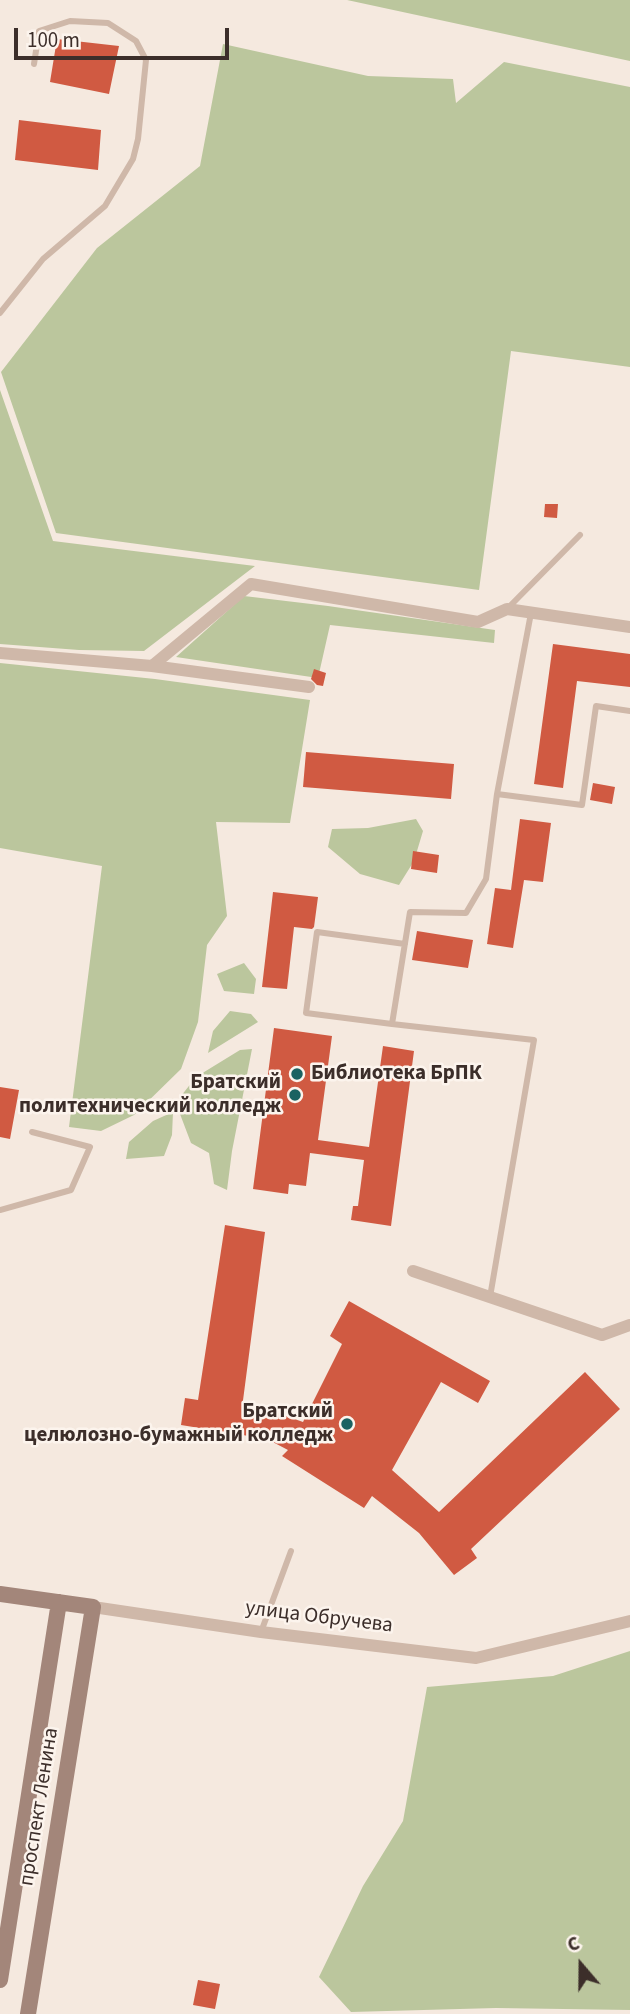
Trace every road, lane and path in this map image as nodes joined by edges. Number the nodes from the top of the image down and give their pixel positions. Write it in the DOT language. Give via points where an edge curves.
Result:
graph roads {
  1 [pos="34,64"];
  2 [pos="0,313"];
  3 [pos="580,535"];
  4 [pos="507,609"];
  5 [pos="531,613"];
  6 [pos="630,627"];
  7 [pos="0,653"];
  8 [pos="152,666"];
  9 [pos="309,687"];
  10 [pos="630,711"];
  11 [pos="497,794"];
  12 [pos="405,944"];
  13 [pos="392,1024"];
  14 [pos="32,1132"];
  15 [pos="0,1210"];
  16 [pos="413,1271"];
  17 [pos="490,1297"];
  18 [pos="630,1325"];
  19 [pos="291,1551"];
  20 [pos="0,1594"];
  21 [pos="59,1602"];
  22 [pos="93,1606"];
  23 [pos="630,1622"];
  24 [pos="261,1632"];
  25 [pos="0,1980"];
  26 [pos="28,2014"];
  1 -- 2 [label="lane" via="39,31 70,21 108,23 136,41 146,60 138,139 133,159 104,206 43,259"];
  3 -- 4 [label="lane"];
  4 -- 5 [label="street"];
  4 -- 8 [label="street" via="478,622 251,584"];
  5 -- 6 [label="street"];
  5 -- 11 [label="lane"];
  7 -- 8 [label="street"];
  8 -- 9 [label="street"];
  10 -- 11 [label="lane" via="596,706 582,805"];
  11 -- 12 [label="lane" via="486,879 466,913 410,912"];
  12 -- 13 [label="lane"];
  12 -- 13 [label="lane" via="317,932 306,1013"];
  13 -- 17 [label="lane" via="534,1040"];
  14 -- 15 [label="lane" via="90,1147 71,1190"];
  16 -- 17 [label="street"];
  17 -- 18 [label="street" via="602,1335"];
  19 -- 24 [label="lane"];
  20 -- 21 [label="main road, улица Обручева"];
  21 -- 22 [label="main road, улица Обручева"];
  21 -- 25 [label="main road, проспект Ленина"];
  22 -- 24 [label="street, улица Обручева"];
  22 -- 26 [label="main road, проспект Ленина"];
  23 -- 24 [label="street, улица Обручева" via="476,1658"];
}
